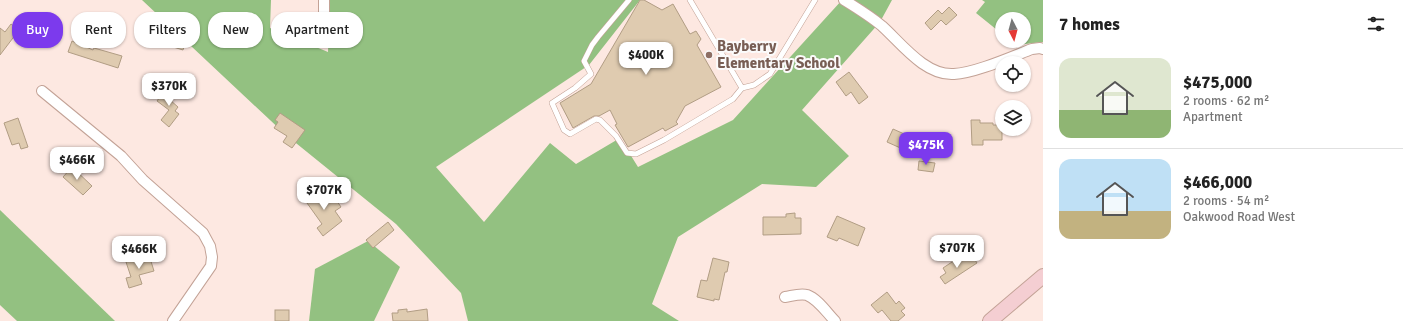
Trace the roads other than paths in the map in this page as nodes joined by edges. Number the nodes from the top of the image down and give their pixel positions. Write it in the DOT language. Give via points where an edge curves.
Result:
graph roads {
  1 [pos="324,0"];
  2 [pos="629,0"];
  3 [pos="690,0"];
  4 [pos="815,0"];
  5 [pos="844,0"];
  6 [pos="325,12"];
  7 [pos="1043,49"];
  8 [pos="742,88"];
  9 [pos="42,90"];
  10 [pos="1043,276"];
  11 [pos="785,297"];
  12 [pos="173,321"];
  13 [pos="835,321"];
  14 [pos="990,321"];
  1 -- 6 [label="street"];
  2 -- 8 [label="lane" via="592,45 584,61 591,74 552,103 564,130 570,134 596,119 600,120 616,136 627,153 636,154 733,99"];
  3 -- 8 [label="lane"];
  4 -- 8 [label="lane" via="770,74"];
  5 -- 7 [label="street" via="882,26 918,60 934,71 945,74 974,70 1032,49"];
  9 -- 12 [label="street" via="121,156 143,180 203,233 210,246 211,266"];
  10 -- 14 [label="main road"];
  11 -- 13 [label="street" via="807,295"];
}
